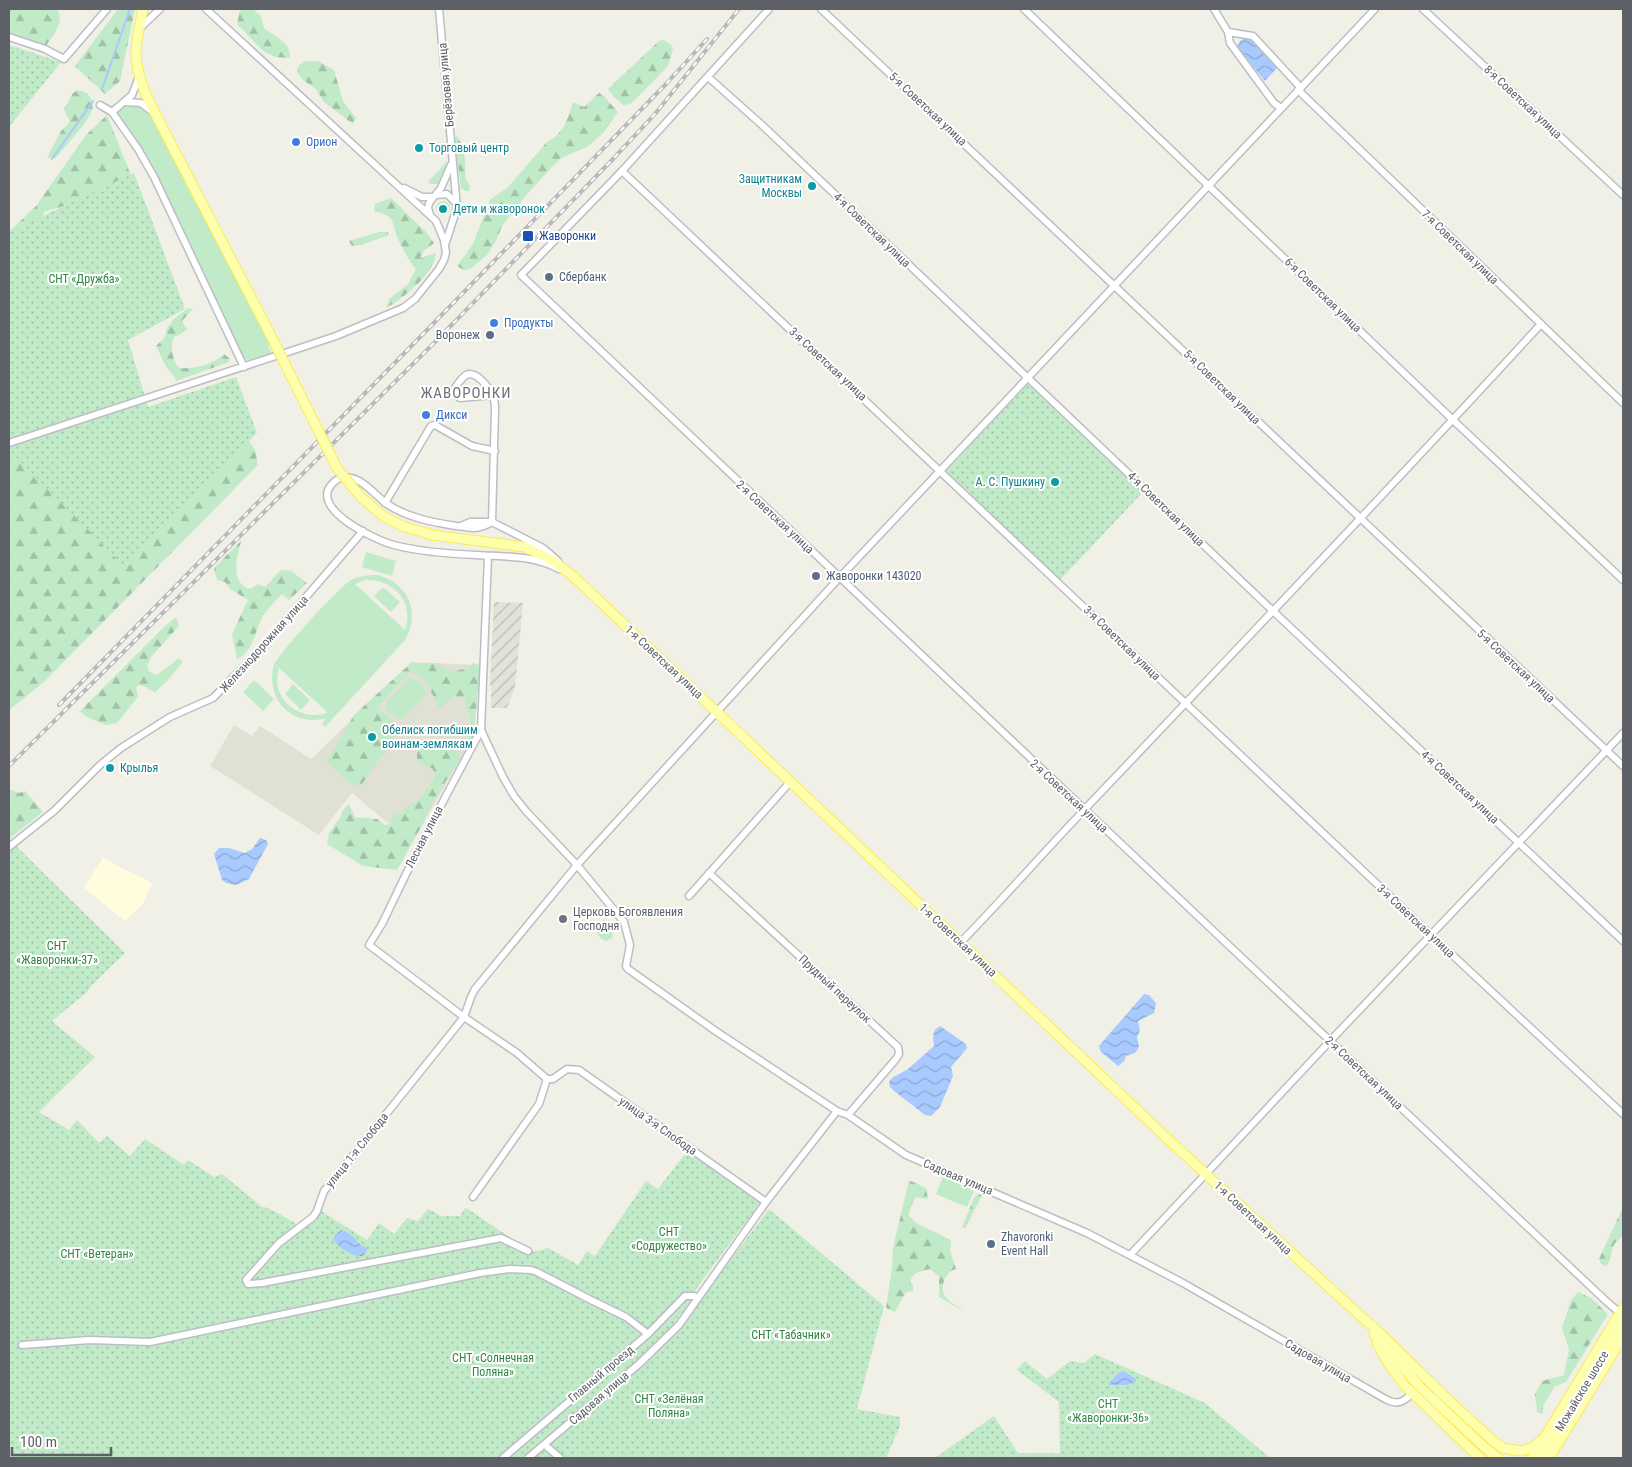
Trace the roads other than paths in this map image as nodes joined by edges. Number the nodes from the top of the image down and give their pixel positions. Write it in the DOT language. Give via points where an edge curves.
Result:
graph roads {
  1 [pos="107,9"];
  2 [pos="144,9"];
  3 [pos="160,9"];
  4 [pos="206,9"];
  5 [pos="439,9"];
  6 [pos="769,9"];
  7 [pos="821,9"];
  8 [pos="1024,9"];
  9 [pos="1214,9"];
  10 [pos="1375,9"];
  11 [pos="1423,9"];
  12 [pos="138,30"];
  13 [pos="1228,32"];
  14 [pos="9,37"];
  15 [pos="140,76"];
  16 [pos="708,77"];
  17 [pos="1300,89"];
  18 [pos="125,102"];
  19 [pos="100,105"];
  20 [pos="1281,108"];
  21 [pos="112,112"];
  22 [pos="155,114"];
  23 [pos="452,162"];
  24 [pos="622,171"];
  25 [pos="394,183"];
  26 [pos="1208,186"];
  27 [pos="1623,195"];
  28 [pos="434,196"];
  29 [pos="456,204"];
  30 [pos="453,217"];
  31 [pos="434,219"];
  32 [pos="445,247"];
  33 [pos="1115,285"];
  34 [pos="1541,324"];
  35 [pos="244,367"];
  36 [pos="1028,378"];
  37 [pos="493,395"];
  38 [pos="1623,402"];
  39 [pos="1453,420"];
  40 [pos="9,442"];
  41 [pos="495,452"];
  42 [pos="941,470"];
  43 [pos="385,503"];
  44 [pos="1360,519"];
  45 [pos="492,522"];
  46 [pos="362,531"];
  47 [pos="488,556"];
  48 [pos="573,576"];
  49 [pos="840,577"];
  50 [pos="1623,580"];
  51 [pos="1273,611"];
  52 [pos="1186,704"];
  53 [pos="717,712"];
  54 [pos="481,730"];
  55 [pos="1623,733"];
  56 [pos="1607,751"];
  57 [pos="1623,766"];
  58 [pos="791,781"];
  59 [pos="1083,810"];
  60 [pos="1519,843"];
  61 [pos="9,847"];
  62 [pos="577,865"];
  63 [pos="709,873"];
  64 [pos="689,896"];
  65 [pos="1431,935"];
  66 [pos="1623,941"];
  67 [pos="960,943"];
  68 [pos="464,1017"];
  69 [pos="1330,1041"];
  70 [pos="547,1079"];
  71 [pos="837,1111"];
  72 [pos="1623,1114"];
  73 [pos="848,1115"];
  74 [pos="1206,1174"];
  75 [pos="473,1197"];
  76 [pos="766,1202"];
  77 [pos="528,1251"];
  78 [pos="1130,1255"];
  79 [pos="698,1298"];
  80 [pos="1345,1302"];
  81 [pos="1622,1310"];
  82 [pos="1358,1317"];
  83 [pos="1623,1323"];
  84 [pos="648,1334"];
  85 [pos="1623,1337"];
  86 [pos="22,1345"];
  87 [pos="1412,1393"];
  88 [pos="1543,1439"];
  89 [pos="545,1445"];
  90 [pos="1494,1456"];
  91 [pos="503,1458"];
  92 [pos="528,1458"];
  93 [pos="560,1458"];
  94 [pos="1480,1458"];
  95 [pos="1532,1458"];
  96 [pos="1541,1458"];
  97 [pos="1549,1458"];
  1 -- 14 [label="street" via="64,59"];
  2 -- 12 [label="main road, 1-я Советская улица"];
  3 -- 12 [label="street"];
  4 -- 25 [label="street"];
  5 -- 23 [label="street, Берёзовая улица"];
  6 -- 16 [label="street"];
  7 -- 33 [label="street, 5-я Советская улица"];
  8 -- 26 [label="street, 6-я Советская улица"];
  9 -- 13 [label="street"];
  10 -- 17 [label="street"];
  11 -- 27 [label="street, 8-я Советская улица"];
  12 -- 15 [label="main road, 1-я Советская улица" via="136,54"];
  13 -- 17 [label="street, 7-я Советская улица" via="1253,36"];
  13 -- 20 [label="street" via="1230,42"];
  15 -- 18 [label="street" via="134,92"];
  15 -- 22 [label="main road, 1-я Советская улица"];
  16 -- 24 [label="street"];
  16 -- 36 [label="street, 4-я Советская улица"];
  17 -- 20 [label="street"];
  17 -- 34 [label="street, 7-я Советская улица"];
  18 -- 21 [label="street"];
  18 -- 22 [label="street" via="140,103"];
  19 -- 21 [label="street"];
  20 -- 26 [label="street"];
  21 -- 35 [label="street" via="154,177"];
  22 -- 48 [label="main road, 1-я Советская улица, bridge" via="338,468 360,496 383,516 402,526 432,535 525,546"];
  23 -- 28 [label="street"];
  23 -- 29 [label="street, Берёзовая улица"];
  24 -- 42 [label="street, 3-я Советская улица"];
  24 -- 49 [label="street, 2-я Советская улица" via="520,275"];
  25 -- 28 [label="street" via="418,195"];
  25 -- 31 [label="street"];
  26 -- 33 [label="street"];
  26 -- 39 [label="street, 6-я Советская улица"];
  28 -- 29 [label="street" via="447,194"];
  28 -- 31 [label="street" via="428,208"];
  29 -- 30 [label="street"];
  30 -- 31 [label="street" via="447,221"];
  30 -- 32 [label="street"];
  31 -- 32 [label="street"];
  32 -- 35 [label="street" via="445,258 439,269 415,299 403,308 336,336"];
  33 -- 36 [label="street"];
  33 -- 44 [label="street, 5-я Советская улица"];
  34 -- 38 [label="street, 7-я Советская улица"];
  34 -- 39 [label="street"];
  35 -- 40 [label="street"];
  36 -- 42 [label="street"];
  36 -- 51 [label="street, 4-я Советская улица"];
  37 -- 37 [label="street" via="460,398 454,391 466,375 472,374 480,378"];
  37 -- 41 [label="street"];
  39 -- 44 [label="street"];
  39 -- 50 [label="street, 6-я Советская улица"];
  41 -- 43 [label="street" via="472,446 435,425 431,426"];
  41 -- 45 [label="street"];
  42 -- 49 [label="street"];
  42 -- 52 [label="street, 3-я Советская улица"];
  43 -- 45 [label="street" via="414,517 439,523 474,528"];
  43 -- 46 [label="street" via="351,478 339,478 329,488 327,498 331,507"];
  44 -- 51 [label="street"];
  44 -- 56 [label="street, 5-я Советская улица"];
  45 -- 48 [label="street" via="543,548"];
  46 -- 47 [label="street" via="409,548"];
  46 -- 61 [label="street, Железнодорожная улица" via="261,649 213,698 170,717 121,748 54,811"];
  47 -- 48 [label="street" via="541,560"];
  47 -- 54 [label="street, Лесная улица"];
  48 -- 53 [label="main road, 1-я Советская улица"];
  49 -- 53 [label="street"];
  49 -- 59 [label="street, 2-я Советская улица"];
  51 -- 52 [label="street"];
  51 -- 60 [label="street, 4-я Советская улица"];
  52 -- 59 [label="street"];
  52 -- 65 [label="street, 3-я Советская улица"];
  53 -- 58 [label="main road, 1-я Советская улица"];
  53 -- 62 [label="street"];
  54 -- 62 [label="street, Лесная улица" via="514,796"];
  54 -- 68 [label="street, Лесная улица" via="369,945"];
  55 -- 56 [label="street"];
  56 -- 57 [label="street, 5-я Советская улица"];
  56 -- 60 [label="street"];
  58 -- 63 [label="street"];
  58 -- 67 [label="main road, 1-я Советская улица"];
  59 -- 67 [label="street"];
  59 -- 69 [label="street, 2-я Советская улица"];
  60 -- 65 [label="street"];
  60 -- 66 [label="street, 4-я Советская улица"];
  62 -- 68 [label="street" via="475,989"];
  62 -- 71 [label="street, Садовая улица" via="624,922 630,945 628,969 716,1032"];
  63 -- 64 [label="street"];
  63 -- 73 [label="street, Прудный переулок" via="898,1047 896,1059"];
  65 -- 69 [label="street"];
  65 -- 72 [label="street, 3-я Советская улица"];
  67 -- 74 [label="main road, 1-я Советская улица"];
  68 -- 70 [label="street" via="517,1053"];
  68 -- 77 [label="street, улица 1-я Слобода" via="324,1191 313,1217 279,1243 246,1280 248,1284 262,1284 501,1238"];
  69 -- 74 [label="street"];
  69 -- 81 [label="street, 2-я Советская улица" via="1606,1301"];
  70 -- 75 [label="street" via="539,1104"];
  70 -- 76 [label="street, улица 3-я Слобода" via="553,1079 567,1069 579,1070"];
  71 -- 73 [label="street, Садовая улица"];
  71 -- 76 [label="street, Садовая улица"];
  73 -- 78 [label="street, Садовая улица" via="915,1159 1063,1222"];
  74 -- 78 [label="street"];
  74 -- 80 [label="main road, 1-я Советская улица"];
  76 -- 79 [label="street, Садовая улица"];
  78 -- 87 [label="street, Садовая улица" via="1393,1403 1403,1402"];
  79 -- 84 [label="street, Главный проезд" via="685,1296"];
  79 -- 89 [label="street, Садовая улица" via="679,1325 639,1364"];
  80 -- 82 [label="main road"];
  80 -- 88 [label="main road" via="1498,1445 1510,1453 1527,1450"];
  81 -- 88 [label="main road"];
  82 -- 87 [label="main road" via="1396,1375"];
  82 -- 90 [label="main road" via="1420,1387"];
  83 -- 96 [label="main road, Можайское шоссе"];
  84 -- 86 [label="street" via="626,1317 537,1272 510,1269 451,1278 150,1342 89,1340"];
  84 -- 91 [label="street, Главный проезд"];
  85 -- 97 [label="main road, Можайское шоссе"];
  87 -- 94 [label="main road"];
  88 -- 95 [label="main road"];
  89 -- 92 [label="street, Садовая улица"];
  89 -- 93 [label="street"];
}
